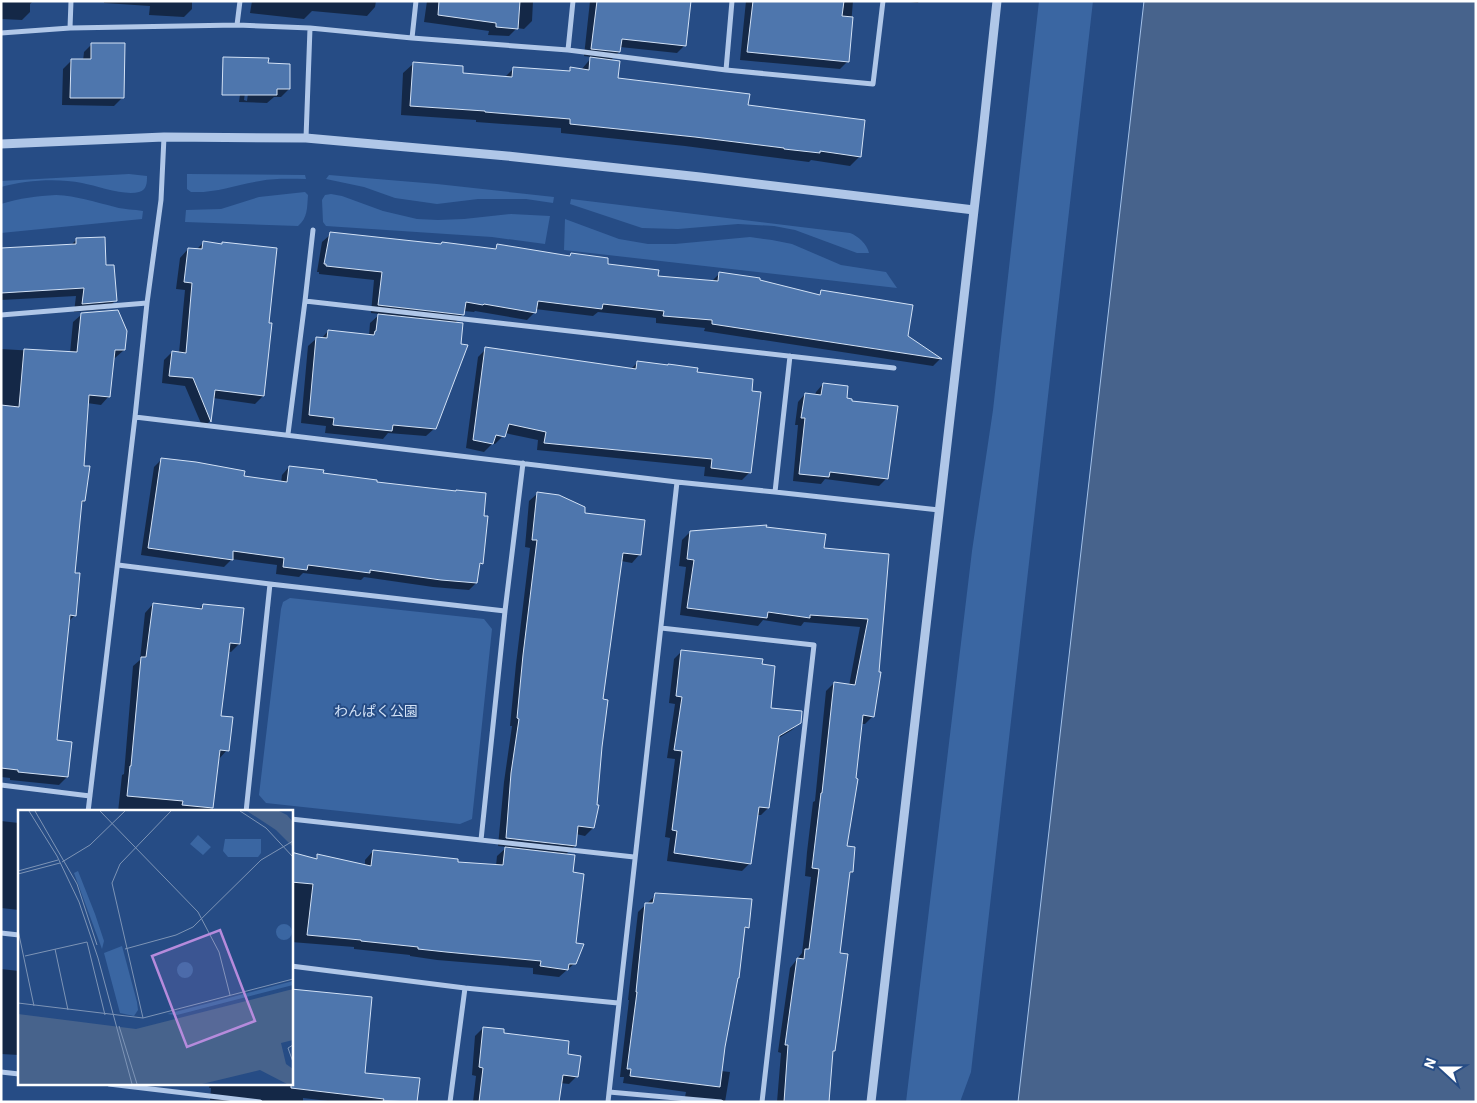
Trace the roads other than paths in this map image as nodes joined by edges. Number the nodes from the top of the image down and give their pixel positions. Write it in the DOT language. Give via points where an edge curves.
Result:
graph roads {
  1 [pos="71,1"];
  2 [pos="240,1"];
  3 [pos="416,1"];
  4 [pos="573,1"];
  5 [pos="732,1"];
  6 [pos="883,1"];
  7 [pos="997,1"];
  8 [pos="237,25"];
  9 [pos="70,28"];
  10 [pos="310,28"];
  11 [pos="1,33"];
  12 [pos="412,38"];
  13 [pos="568,50"];
  14 [pos="726,70"];
  15 [pos="164,137"];
  16 [pos="306,138"];
  17 [pos="1,144"];
  18 [pos="974,210"];
  19 [pos="313,230"];
  20 [pos="305,301"];
  21 [pos="147,303"];
  22 [pos="1,315"];
  23 [pos="790,356"];
  24 [pos="894,368"];
  25 [pos="135,417"];
  26 [pos="288,434"];
  27 [pos="523,463"];
  28 [pos="677,482"];
  29 [pos="774,492"];
  30 [pos="939,510"];
  31 [pos="118,565"];
  32 [pos="270,584"];
  33 [pos="505,611"];
  34 [pos="661,628"];
  35 [pos="1,786"];
  36 [pos="90,796"];
  37 [pos="88,810"];
  38 [pos="246,810"];
  39 [pos="292,818"];
  40 [pos="481,840"];
  41 [pos="634,856"];
  42 [pos="1,933"];
  43 [pos="18,935"];
  44 [pos="292,966"];
  45 [pos="465,988"];
  46 [pos="618,1003"];
  47 [pos="1,1072"];
  48 [pos="18,1074"];
  49 [pos="126,1086"];
  50 [pos="609,1092"];
  51 [pos="260,1102"];
  52 [pos="450,1102"];
  53 [pos="608,1102"];
  54 [pos="721,1102"];
  55 [pos="762,1102"];
  56 [pos="871,1102"];
  1 -- 9 [label="street"];
  2 -- 8 [label="street"];
  3 -- 12 [label="street"];
  4 -- 13 [label="street"];
  5 -- 14 [label="street"];
  6 -- 14 [label="street" via="873,84"];
  7 -- 18 [label="street"];
  8 -- 9 [label="street"];
  8 -- 10 [label="street"];
  9 -- 11 [label="street"];
  10 -- 12 [label="street"];
  10 -- 16 [label="street"];
  12 -- 13 [label="street"];
  13 -- 14 [label="street"];
  15 -- 16 [label="street"];
  15 -- 17 [label="street"];
  15 -- 21 [label="street" via="161,200"];
  16 -- 18 [label="street" via="507,156"];
  18 -- 30 [label="street"];
  19 -- 20 [label="street"];
  20 -- 23 [label="street"];
  20 -- 26 [label="street"];
  21 -- 22 [label="street"];
  21 -- 25 [label="street"];
  23 -- 24 [label="street"];
  23 -- 29 [label="street"];
  25 -- 26 [label="street"];
  25 -- 31 [label="street"];
  26 -- 27 [label="street"];
  27 -- 28 [label="street"];
  27 -- 33 [label="street"];
  28 -- 29 [label="street"];
  28 -- 34 [label="street"];
  29 -- 30 [label="street"];
  30 -- 56 [label="street"];
  31 -- 32 [label="street"];
  31 -- 36 [label="street"];
  32 -- 33 [label="street"];
  32 -- 38 [label="street"];
  33 -- 40 [label="street"];
  34 -- 41 [label="street"];
  34 -- 55 [label="street" via="814,645"];
  35 -- 36 [label="street"];
  36 -- 37 [label="street"];
  39 -- 40 [label="street"];
  40 -- 41 [label="street"];
  41 -- 46 [label="street"];
  42 -- 43 [label="street"];
  44 -- 45 [label="street"];
  45 -- 46 [label="street"];
  45 -- 52 [label="street"];
  46 -- 50 [label="street"];
  47 -- 48 [label="street"];
  49 -- 51 [label="street"];
  50 -- 53 [label="street"];
  50 -- 54 [label="street"];
}
